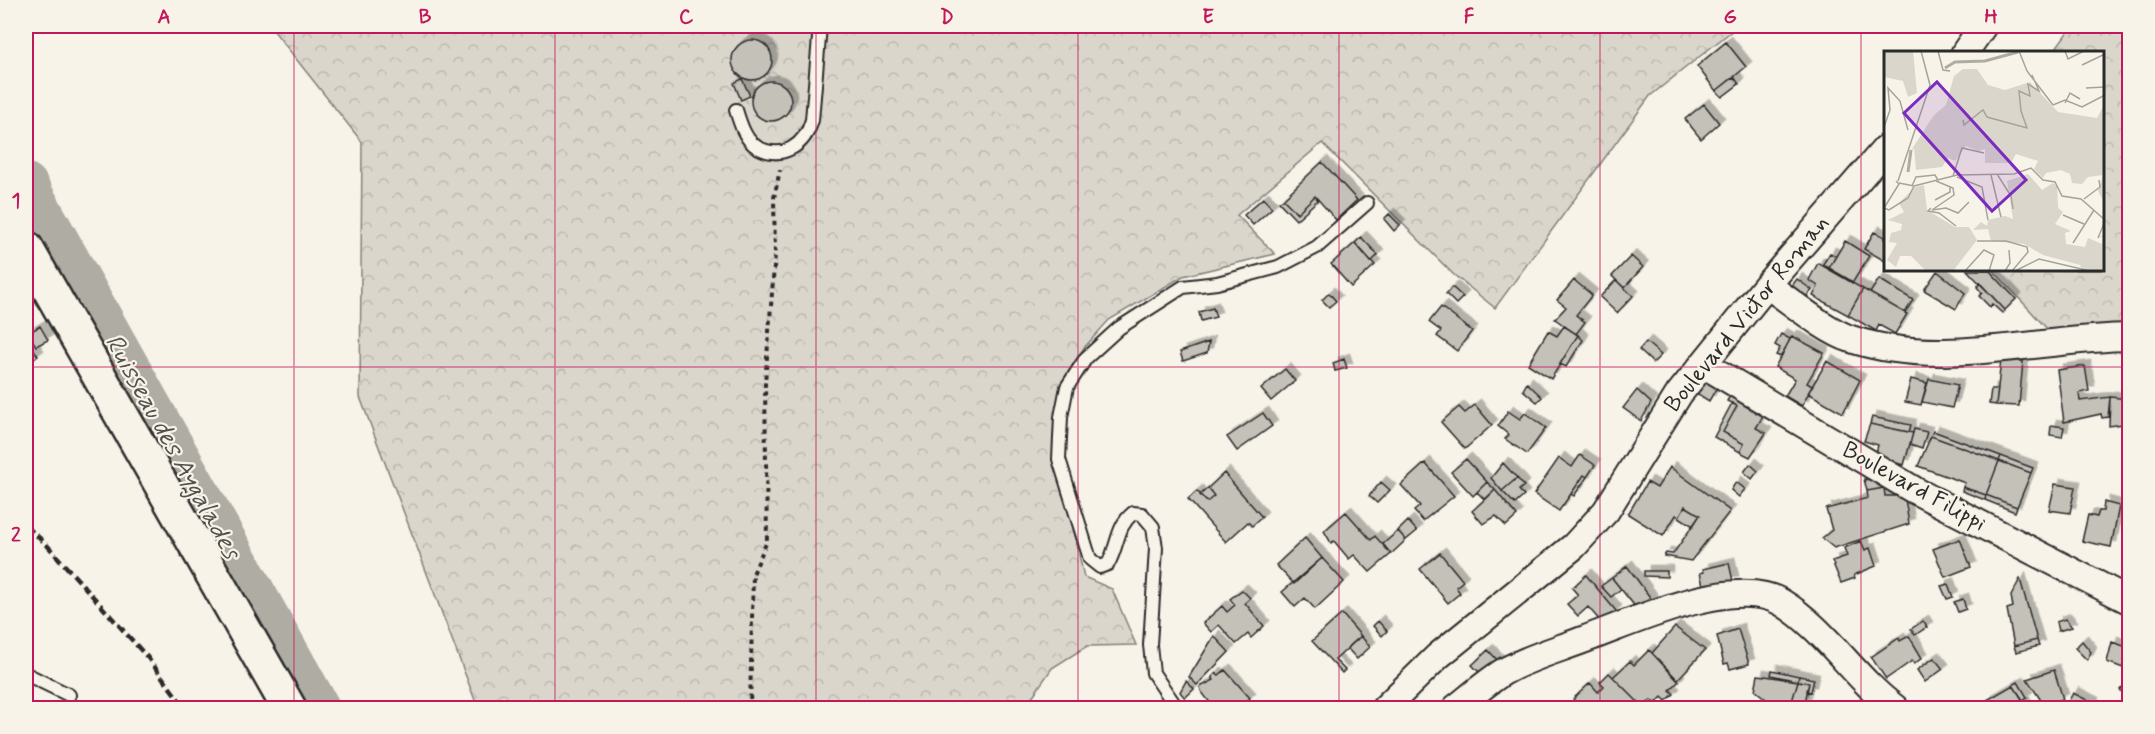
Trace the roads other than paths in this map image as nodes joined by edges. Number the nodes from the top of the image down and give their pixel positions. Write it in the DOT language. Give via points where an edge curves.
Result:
graph roads {
  1 [pos="820,26"];
  2 [pos="1983,26"];
  3 [pos="1966,51"];
  4 [pos="736,110"];
  5 [pos="1884,150"];
  6 [pos="1367,203"];
  7 [pos="26,248"];
  8 [pos="1767,285"];
  9 [pos="2130,337"];
  10 [pos="1703,364"];
  11 [pos="2130,601"];
  12 [pos="26,674"];
  13 [pos="69,694"];
  14 [pos="289,708"];
  15 [pos="1177,708"];
  16 [pos="1385,708"];
  17 [pos="1456,708"];
  18 [pos="1895,708"];
  1 -- 4 [label="lane" via="815,101 808,134 796,148 779,153 756,147 741,128"];
  2 -- 3 [label="street"];
  5 -- 8 [label="street, Boulevard Victor Roman"];
  6 -- 15 [label="lane" via="1317,247 1278,267 1217,283 1183,287 1119,328 1086,358 1067,387 1059,459 1090,559 1100,567 1108,564 1116,550 1122,522 1133,513 1142,514 1153,527 1153,673"];
  7 -- 14 [label="main road"];
  8 -- 9 [label="street" via="1850,339 1900,349 1976,351"];
  8 -- 10 [label="street, Boulevard Victor Roman"];
  10 -- 11 [label="street, Boulevard Filippi" via="1914,490"];
  10 -- 16 [label="street, Boulevard Victor Roman" via="1679,394 1606,512 1574,546 1438,656"];
  12 -- 13 [label="lane"];
  17 -- 18 [label="street" via="1503,672 1540,656 1667,609 1722,596 1752,595 1780,601"];
}
